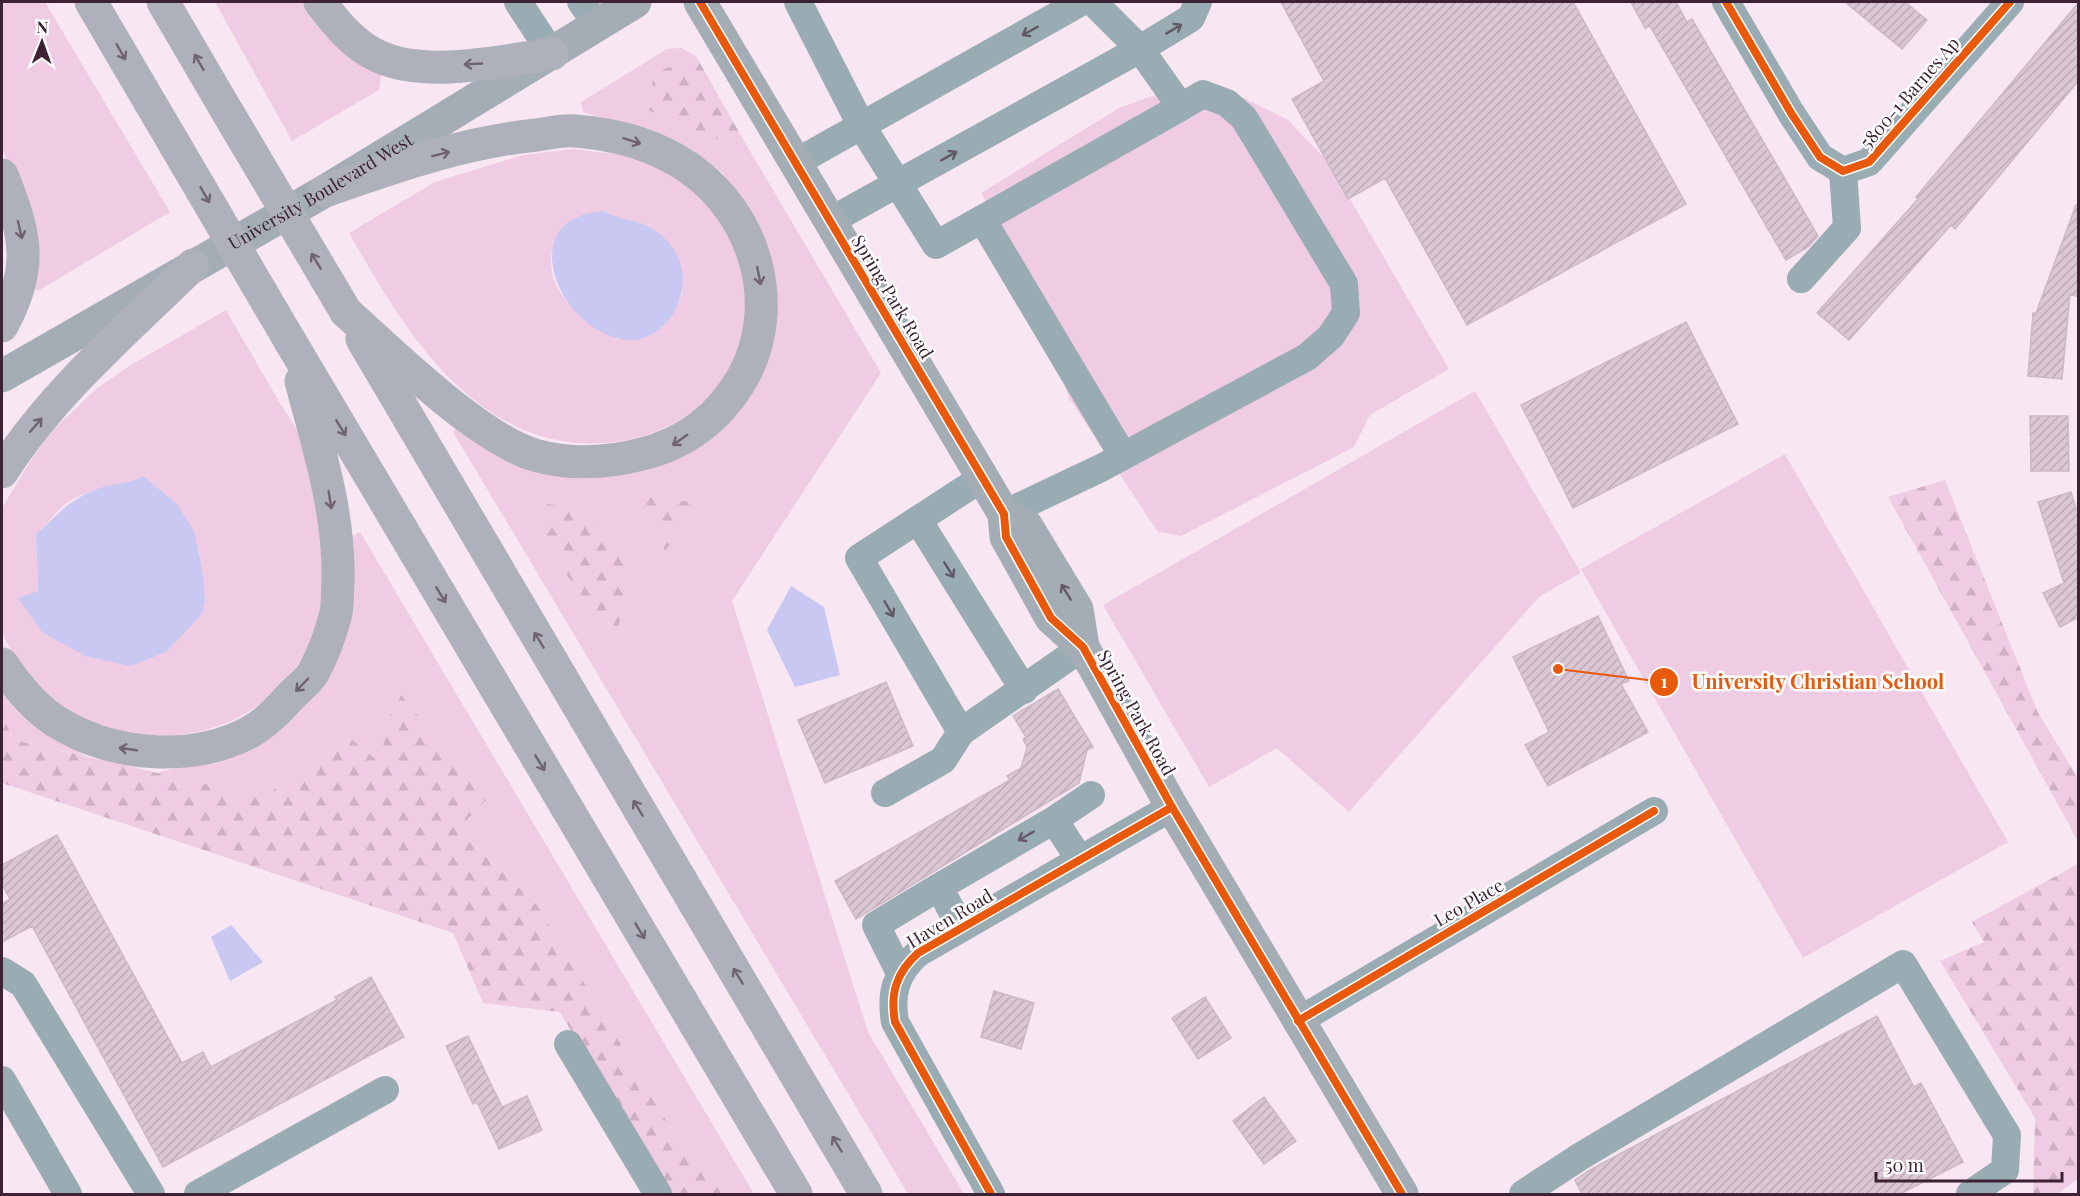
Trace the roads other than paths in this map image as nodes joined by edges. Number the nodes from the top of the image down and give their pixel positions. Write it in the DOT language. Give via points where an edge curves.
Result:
graph roads {
  1 [pos="91,2"];
  2 [pos="163,2"];
  3 [pos="320,2"];
  4 [pos="518,2"];
  5 [pos="635,2"];
  6 [pos="700,2"];
  7 [pos="798,2"];
  8 [pos="1081,2"];
  9 [pos="1093,2"];
  10 [pos="1198,2"];
  11 [pos="1726,2"];
  12 [pos="2010,2"];
  13 [pos="589,14"];
  14 [pos="1140,49"];
  15 [pos="552,54"];
  16 [pos="1181,107"];
  17 [pos="861,125"];
  18 [pos="795,164"];
  19 [pos="1843,171"];
  20 [pos="2,175"];
  21 [pos="898,185"];
  22 [pos="325,191"];
  23 [pos="982,219"];
  24 [pos="830,221"];
  25 [pos="193,265"];
  26 [pos="1801,279"];
  27 [pos="346,312"];
  28 [pos="2,326"];
  29 [pos="290,341"];
  30 [pos="2,376"];
  31 [pos="1123,456"];
  32 [pos="2,472"];
  33 [pos="982,478"];
  34 [pos="1004,514"];
  35 [pos="918,520"];
  36 [pos="1083,647"];
  37 [pos="2,664"];
  38 [pos="1024,690"];
  39 [pos="961,732"];
  40 [pos="885,793"];
  41 [pos="1091,795"];
  42 [pos="1172,807"];
  43 [pos="1654,812"];
  44 [pos="1054,820"];
  45 [pos="1080,860"];
  46 [pos="939,887"];
  47 [pos="961,928"];
  48 [pos="2,971"];
  49 [pos="900,973"];
  50 [pos="1298,1021"];
  51 [pos="568,1044"];
  52 [pos="2,1080"];
  53 [pos="385,1090"];
  54 [pos="1555,1186"];
  55 [pos="68,1194"];
  56 [pos="151,1194"];
  57 [pos="198,1194"];
  58 [pos="658,1194"];
  59 [pos="796,1194"];
  60 [pos="866,1194"];
  61 [pos="991,1194"];
  62 [pos="1401,1194"];
  63 [pos="1523,1194"];
  64 [pos="1970,1194"];
  1 -- 29 [label="highway, one-way, bridge"];
  27 -- 2 [label="highway, one-way, bridge"];
  15 -- 3 [label="highway, one-way" via="477,65 405,66 378,57 354,41"];
  4 -- 15 [label="street"];
  5 -- 13 [label="main road, University Boulevard West"];
  6 -- 18 [label="main road, Spring Park Road"];
  7 -- 17 [label="street"];
  8 -- 17 [label="street, one-way"];
  9 -- 14 [label="street"];
  14 -- 10 [label="street, one-way" via="1191,18"];
  11 -- 19 [label="street" via="1820,157"];
  12 -- 19 [label="street, 5800-1 Barnes Ap" via="1869,162"];
  13 -- 15 [label="main road, University Boulevard West"];
  14 -- 16 [label="street"];
  21 -- 14 [label="street, one-way"];
  15 -- 22 [label="main road, University Boulevard West"];
  16 -- 23 [label="street"];
  16 -- 31 [label="street" via="1203,94 1227,103 1244,118 1344,284 1346,314 1331,336 1308,357"];
  17 -- 18 [label="street"];
  17 -- 21 [label="street"];
  18 -- 24 [label="main road, Spring Park Road"];
  19 -- 26 [label="street" via="1847,228"];
  20 -- 28 [label="highway, one-way" via="25,256 21,284"];
  21 -- 23 [label="street" via="936,245"];
  21 -- 24 [label="street"];
  22 -- 25 [label="main road, University Boulevard West"];
  22 -- 27 [label="highway, one-way" via="407,162 510,137 573,131 627,139 668,155 711,186 739,222 751,247 760,275 762,303 761,325 751,362 730,399 711,418 670,447 618,460 591,462 537,455 512,446 423,380"];
  23 -- 31 [label="street"];
  24 -- 33 [label="main road, Spring Park Road"];
  25 -- 30 [label="main road, University Boulevard West"];
  32 -- 25 [label="highway, one-way" via="21,443 77,379"];
  60 -- 27 [label="highway, one-way"];
  29 -- 37 [label="highway, one-way" via="328,483 339,553 337,610 312,675 272,716 250,732 206,747 152,752 87,738 60,725 17,686"];
  29 -- 59 [label="highway, one-way"];
  31 -- 34 [label="street"];
  33 -- 34 [label="main road, Spring Park Road"];
  33 -- 35 [label="street"];
  34 -- 36 [label="main road, Spring Park Road" via="1006,537 1051,618"];
  35 -- 38 [label="street, one-way"];
  35 -- 39 [label="street, one-way" via="859,558"];
  36 -- 38 [label="street"];
  36 -- 42 [label="main road, Spring Park Road"];
  38 -- 39 [label="street"];
  39 -- 40 [label="street" via="944,760"];
  41 -- 44 [label="street"];
  42 -- 45 [label="street, Haven Road"];
  42 -- 50 [label="main road, Spring Park Road"];
  43 -- 50 [label="street, Leo Place"];
  44 -- 45 [label="street"];
  44 -- 46 [label="street, one-way"];
  45 -- 47 [label="street, Haven Road"];
  46 -- 47 [label="street"];
  46 -- 49 [label="street" via="876,925"];
  47 -- 49 [label="street, Haven Road" via="918,953"];
  48 -- 56 [label="street" via="23,984"];
  49 -- 61 [label="street, Haven Road" via="892,1005 895,1022"];
  50 -- 62 [label="main road, Spring Park Road"];
  51 -- 58 [label="street"];
  52 -- 55 [label="street"];
  53 -- 57 [label="street"];
  54 -- 63 [label="street"];
  54 -- 64 [label="street" via="1903,964 2007,1135 2005,1170"];
}
